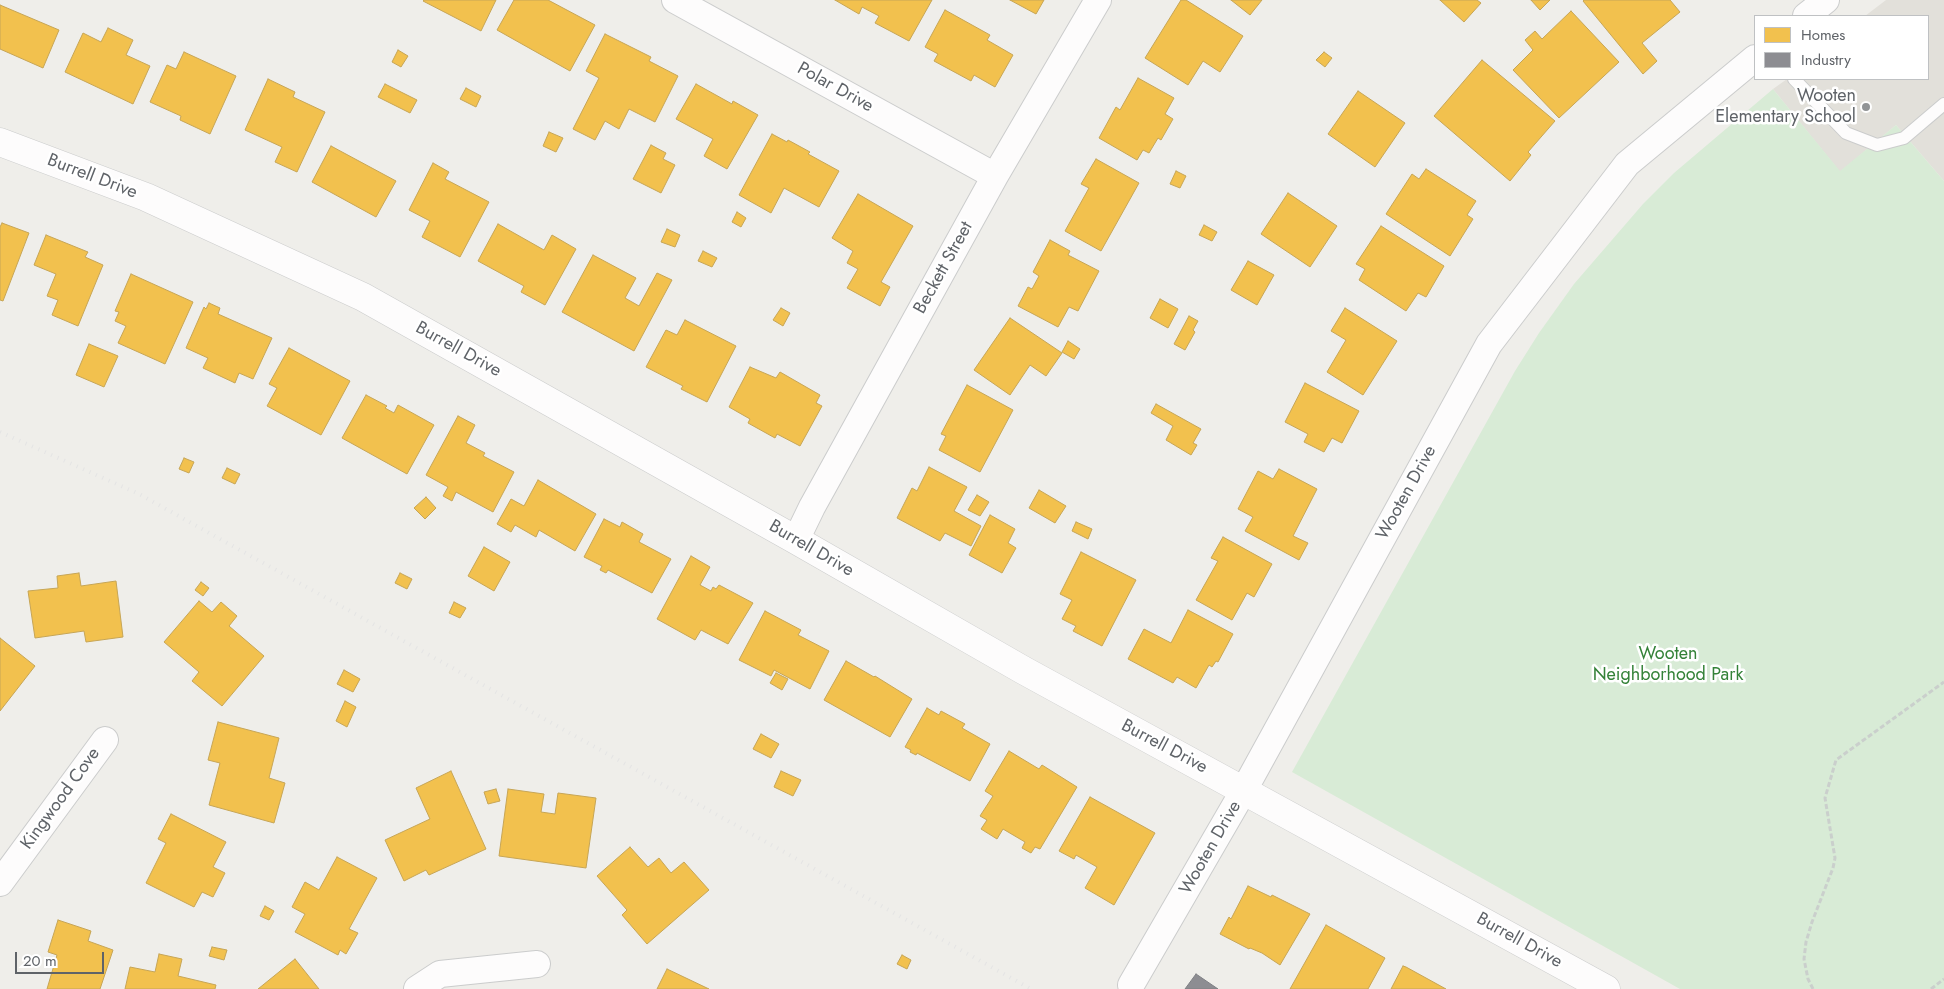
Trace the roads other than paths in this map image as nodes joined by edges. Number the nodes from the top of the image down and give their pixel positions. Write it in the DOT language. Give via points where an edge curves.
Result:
graph roads {
  1 [pos="675,0"];
  2 [pos="1098,0"];
  3 [pos="1826,0"];
  4 [pos="1807,15"];
  5 [pos="1754,59"];
  6 [pos="1795,80"];
  7 [pos="1944,104"];
  8 [pos="0,142"];
  9 [pos="995,176"];
  10 [pos="796,540"];
  11 [pos="104,740"];
  12 [pos="1244,790"];
  13 [pos="0,883"];
  14 [pos="537,964"];
  15 [pos="1131,985"];
  16 [pos="417,989"];
  17 [pos="1606,989"];
  1 -- 9 [label="street, Polar Drive"];
  2 -- 9 [label="street, Beckett Street"];
  3 -- 4 [label="street"];
  5 -- 12 [label="street, Wooten Drive" via="1627,164 1489,344"];
  6 -- 7 [label="lane" via="1846,133 1877,145 1904,138"];
  8 -- 10 [label="street, Burrell Drive" via="146,197 363,297"];
  9 -- 10 [label="street, Beckett Street"];
  10 -- 12 [label="street, Burrell Drive" via="1023,670"];
  11 -- 13 [label="street, Kingwood Cove"];
  12 -- 15 [label="street, Wooten Drive"];
  12 -- 17 [label="street, Burrell Drive"];
  14 -- 16 [label="street" via="440,974"];
}
